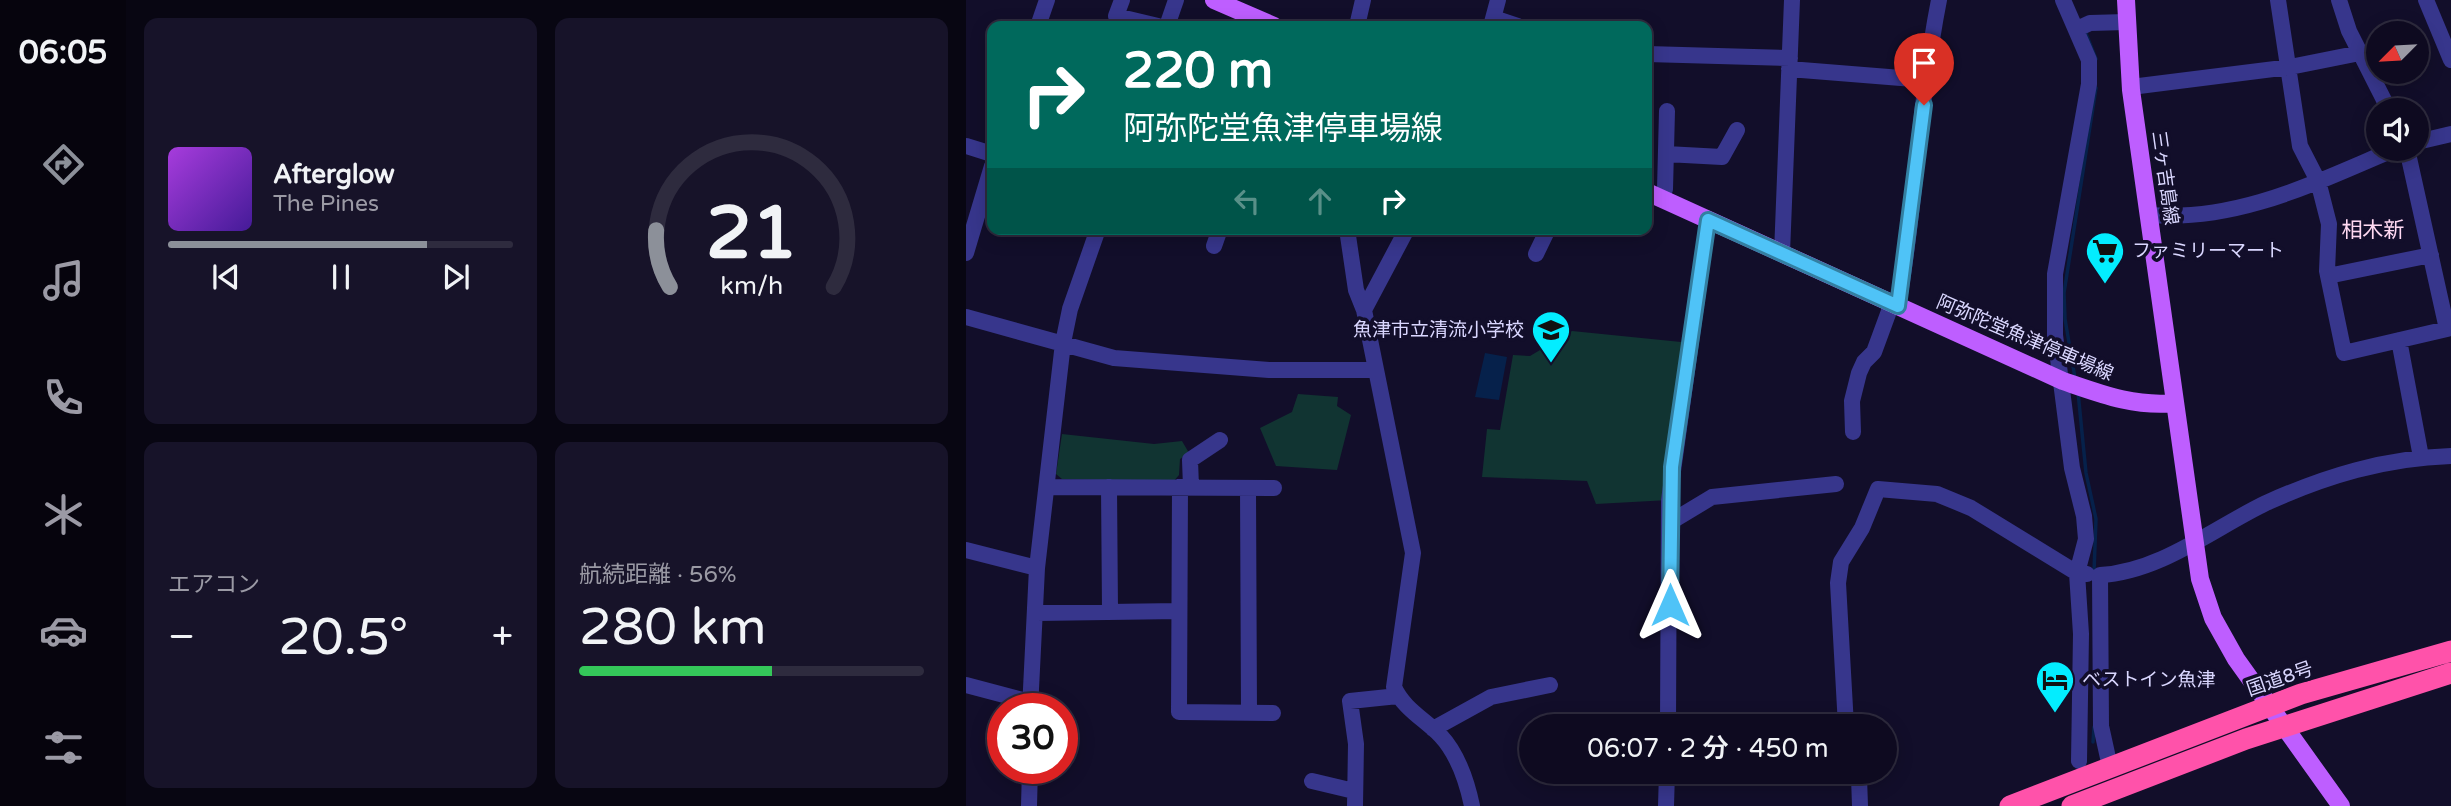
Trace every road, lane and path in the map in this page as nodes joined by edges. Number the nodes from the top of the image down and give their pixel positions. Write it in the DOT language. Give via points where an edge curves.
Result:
graph roads {
  1 [pos="1047,0"];
  2 [pos="1122,0"];
  3 [pos="1176,0"];
  4 [pos="1214,0"];
  5 [pos="1363,0"];
  6 [pos="1498,0"];
  7 [pos="1792,0"];
  8 [pos="1939,0"];
  9 [pos="2063,0"];
  10 [pos="2126,0"];
  11 [pos="2278,0"];
  12 [pos="2339,0"];
  13 [pos="2426,0"];
  14 [pos="1040,21"];
  15 [pos="1137,21"];
  16 [pos="1169,21"];
  17 [pos="1262,21"];
  18 [pos="1358,21"];
  19 [pos="1492,21"];
  20 [pos="2126,22"];
  21 [pos="2077,29"];
  22 [pos="2360,53"];
  23 [pos="1652,54"];
  24 [pos="2451,60"];
  25 [pos="1790,64"];
  26 [pos="2290,67"];
  27 [pos="1926,80"];
  28 [pos="2131,87"];
  29 [pos="2383,98"];
  30 [pos="1667,111"];
  31 [pos="1737,130"];
  32 [pos="2451,134"];
  33 [pos="2429,139"];
  34 [pos="966,146"];
  35 [pos="987,153"];
  36 [pos="1666,154"];
  37 [pos="2366,161"];
  38 [pos="2410,161"];
  39 [pos="2318,181"];
  40 [pos="987,183"];
  41 [pos="1654,195"];
  42 [pos="2149,215"];
  43 [pos="1708,220"];
  44 [pos="1096,235"];
  45 [pos="1218,235"];
  46 [pos="1348,235"];
  47 [pos="1404,235"];
  48 [pos="1545,235"];
  49 [pos="1214,246"];
  50 [pos="966,253"];
  51 [pos="1782,253"];
  52 [pos="1536,254"];
  53 [pos="2431,255"];
  54 [pos="2328,276"];
  55 [pos="1895,305"];
  56 [pos="1364,310"];
  57 [pos="966,317"];
  58 [pos="2399,340"];
  59 [pos="1063,343"];
  60 [pos="1374,370"];
  61 [pos="2063,381"];
  62 [pos="2175,403"];
  63 [pos="1853,432"];
  64 [pos="1220,440"];
  65 [pos="2451,456"];
  66 [pos="2421,457"];
  67 [pos="1836,484"];
  68 [pos="1047,486"];
  69 [pos="1109,487"];
  70 [pos="1185,487"];
  71 [pos="1248,488"];
  72 [pos="1274,488"];
  73 [pos="1669,523"];
  74 [pos="2193,542"];
  75 [pos="966,550"];
  76 [pos="1037,568"];
  77 [pos="2077,573"];
  78 [pos="2100,575"];
  79 [pos="1110,611"];
  80 [pos="1179,611"];
  81 [pos="1035,612"];
  82 [pos="2451,651"];
  83 [pos="2451,673"];
  84 [pos="966,685"];
  85 [pos="1550,685"];
  86 [pos="992,693"];
  87 [pos="1031,693"];
  88 [pos="1398,696"];
  89 [pos="2269,705"];
  90 [pos="1249,713"];
  91 [pos="1273,713"];
  92 [pos="1668,714"];
  93 [pos="1845,714"];
  94 [pos="2283,726"];
  95 [pos="1433,729"];
  96 [pos="2079,761"];
  97 [pos="2110,767"];
  98 [pos="1312,781"];
  99 [pos="1030,784"];
  100 [pos="1667,784"];
  101 [pos="1849,784"];
  102 [pos="1859,784"];
  103 [pos="1355,798"];
  104 [pos="2103,800"];
  105 [pos="1029,806"];
  106 [pos="1472,806"];
  107 [pos="1666,806"];
  108 [pos="1850,806"];
  109 [pos="1860,806"];
  110 [pos="2010,806"];
  111 [pos="2073,806"];
  112 [pos="2341,806"];
  1 -- 14 [label="street"];
  2 -- 15 [label="street" via="1116,16"];
  3 -- 16 [label="street"];
  4 -- 17 [label="main road"];
  5 -- 18 [label="street"];
  6 -- 19 [label="street"];
  7 -- 25 [label="street"];
  8 -- 27 [label="street"];
  9 -- 21 [label="street"];
  10 -- 20 [label="main road, 三ヶ吉島線"];
  11 -- 26 [label="street"];
  12 -- 22 [label="street"];
  13 -- 24 [label="street"];
  20 -- 21 [label="street" via="2090,23"];
  20 -- 28 [label="main road, 三ヶ吉島線"];
  21 -- 61 [label="street" via="2089,60 2089,84 2055,274 2055,335"];
  22 -- 26 [label="street"];
  22 -- 29 [label="street"];
  23 -- 25 [label="street"];
  25 -- 27 [label="street"];
  25 -- 51 [label="street"];
  26 -- 28 [label="street"];
  26 -- 39 [label="street" via="2300,146"];
  27 -- 55 [label="street" via="1912,214"];
  28 -- 42 [label="main road, 三ヶ吉島線"];
  30 -- 36 [label="street"];
  31 -- 36 [label="street" via="1721,157"];
  32 -- 33 [label="street"];
  34 -- 35 [label="street"];
  36 -- 41 [label="street" via="1665,189"];
  37 -- 39 [label="street"];
  38 -- 53 [label="street"];
  39 -- 42 [label="street" via="2230,212"];
  39 -- 54 [label="street" via="2329,224"];
  40 -- 50 [label="street"];
  41 -- 43 [label="main road, 阿弥陀堂魚津停車場線"];
  42 -- 62 [label="main road, 三ヶ吉島線"];
  43 -- 51 [label="main road, 阿弥陀堂魚津停車場線"];
  43 -- 73 [label="street" via="1672,467"];
  44 -- 59 [label="street"];
  45 -- 49 [label="street"];
  46 -- 56 [label="street" via="1356,290"];
  47 -- 56 [label="street"];
  48 -- 52 [label="street"];
  51 -- 55 [label="main road, 阿弥陀堂魚津停車場線"];
  53 -- 54 [label="street"];
  53 -- 58 [label="street" via="2448,329"];
  54 -- 58 [label="street" via="2344,353"];
  55 -- 61 [label="main road, 阿弥陀堂魚津停車場線"];
  55 -- 63 [label="street" via="1859,373 1852,401"];
  56 -- 60 [label="street"];
  57 -- 59 [label="street"];
  58 -- 66 [label="street"];
  59 -- 60 [label="street" via="1114,358 1269,370"];
  59 -- 68 [label="street"];
  60 -- 88 [label="street" via="1413,553 1394,687"];
  61 -- 62 [label="main road, 阿弥陀堂魚津停車場線" via="2115,399 2147,405"];
  61 -- 77 [label="street" via="2072,468 2086,539"];
  62 -- 74 [label="main road"];
  64 -- 70 [label="street" via="1190,460"];
  65 -- 66 [label="street"];
  66 -- 74 [label="street" via="2340,472 2264,504"];
  67 -- 73 [label="street" via="1712,497"];
  68 -- 69 [label="street"];
  68 -- 76 [label="street"];
  69 -- 70 [label="street"];
  69 -- 79 [label="street"];
  70 -- 71 [label="street"];
  70 -- 80 [label="street"];
  71 -- 72 [label="street"];
  71 -- 90 [label="street"];
  73 -- 92 [label="street"];
  74 -- 78 [label="street" via="2162,558"];
  74 -- 89 [label="main road" via="2213,618"];
  75 -- 76 [label="street"];
  76 -- 81 [label="street"];
  77 -- 78 [label="street"];
  77 -- 93 [label="street" via="1971,508 1937,494 1878,489 1841,562 1838,583"];
  77 -- 96 [label="street"];
  78 -- 97 [label="street" via="2101,726"];
  79 -- 80 [label="street"];
  79 -- 81 [label="street"];
  80 -- 90 [label="street" via="1180,712"];
  81 -- 87 [label="street"];
  82 -- 89 [label="highway, 国道8号"];
  83 -- 94 [label="highway"];
  84 -- 86 [label="street"];
  85 -- 95 [label="street" via="1491,697"];
  88 -- 95 [label="street"];
  88 -- 103 [label="street" via="1350,701 1356,744"];
  89 -- 94 [label="main road"];
  89 -- 97 [label="highway, 国道8号"];
  90 -- 91 [label="street"];
  94 -- 104 [label="highway"];
  94 -- 112 [label="main road"];
  95 -- 106 [label="street" via="1452,751"];
  97 -- 110 [label="highway, 国道8号"];
  98 -- 103 [label="street"];
  99 -- 105 [label="street"];
  100 -- 107 [label="street"];
  101 -- 108 [label="street"];
  102 -- 109 [label="street"];
  104 -- 111 [label="highway"];
}
